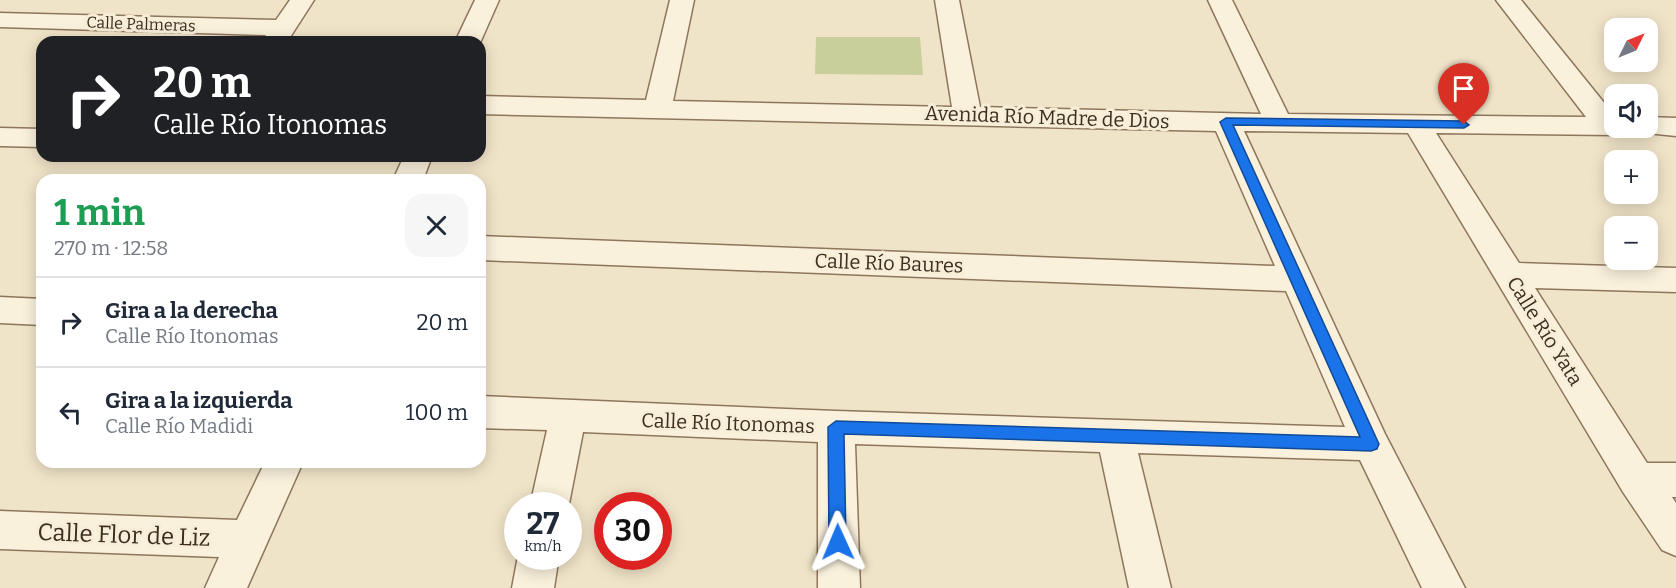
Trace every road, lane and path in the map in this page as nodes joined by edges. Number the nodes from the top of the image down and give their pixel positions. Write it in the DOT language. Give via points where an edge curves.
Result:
graph roads {
  1 [pos="302,0"];
  2 [pos="486,0"];
  3 [pos="682,0"];
  4 [pos="947,0"];
  5 [pos="1220,0"];
  6 [pos="1508,0"];
  7 [pos="0,20"];
  8 [pos="278,35"];
  9 [pos="471,36"];
  10 [pos="486,105"];
  11 [pos="658,108"];
  12 [pos="967,114"];
  13 [pos="1604,118"];
  14 [pos="1226,122"];
  15 [pos="1279,123"];
  16 [pos="1416,124"];
  17 [pos="1604,125"];
  18 [pos="1658,126"];
  19 [pos="1676,127"];
  20 [pos="21,137"];
  21 [pos="0,159"];
  22 [pos="486,248"];
  23 [pos="1511,275"];
  24 [pos="1297,279"];
  25 [pos="1676,280"];
  26 [pos="0,310"];
  27 [pos="36,312"];
  28 [pos="486,412"];
  29 [pos="568,416"];
  30 [pos="836,427"];
  31 [pos="1115,434"];
  32 [pos="1371,444"];
  33 [pos="281,468"];
  34 [pos="1636,480"];
  35 [pos="1676,480"];
  36 [pos="553,492"];
  37 [pos="0,530"];
  38 [pos="1676,537"];
  39 [pos="248,539"];
  40 [pos="536,570"];
  41 [pos="226,588"];
  42 [pos="533,588"];
  43 [pos="838,588"];
  44 [pos="1150,588"];
  45 [pos="1444,588"];
  1 -- 8 [label="street"];
  2 -- 9 [label="street"];
  3 -- 11 [label="street"];
  4 -- 12 [label="street"];
  5 -- 15 [label="street"];
  6 -- 13 [label="street"];
  7 -- 8 [label="street, Calle Palmeras"];
  10 -- 11 [label="street, Avenida Río Madre de Dios"];
  11 -- 12 [label="street, Avenida Río Madre de Dios"];
  12 -- 14 [label="street, Avenida Río Madre de Dios"];
  14 -- 15 [label="street, Avenida Río Madre de Dios"];
  14 -- 24 [label="street"];
  15 -- 16 [label="street, Avenida Río Madre de Dios"];
  16 -- 17 [label="street, Avenida Río Madre de Dios"];
  16 -- 23 [label="street, Calle Río Yata"];
  18 -- 19 [label="street"];
  20 -- 21 [label="street"];
  22 -- 24 [label="street, Calle Río Baures"];
  23 -- 25 [label="street"];
  23 -- 34 [label="street, Calle Río Yata"];
  24 -- 32 [label="street"];
  26 -- 27 [label="street"];
  28 -- 29 [label="street, Calle Río Itonomas"];
  29 -- 30 [label="street, Calle Río Itonomas"];
  29 -- 36 [label="street"];
  30 -- 31 [label="street, Calle Río Itonomas"];
  30 -- 43 [label="street"];
  31 -- 32 [label="street, Calle Río Itonomas"];
  31 -- 44 [label="street"];
  32 -- 45 [label="street"];
  33 -- 39 [label="street"];
  34 -- 35 [label="street"];
  34 -- 38 [label="street, Calle Río Yata"];
  37 -- 39 [label="street, Calle Flor de Liz"];
  39 -- 41 [label="street"];
  40 -- 42 [label="street"];
}
